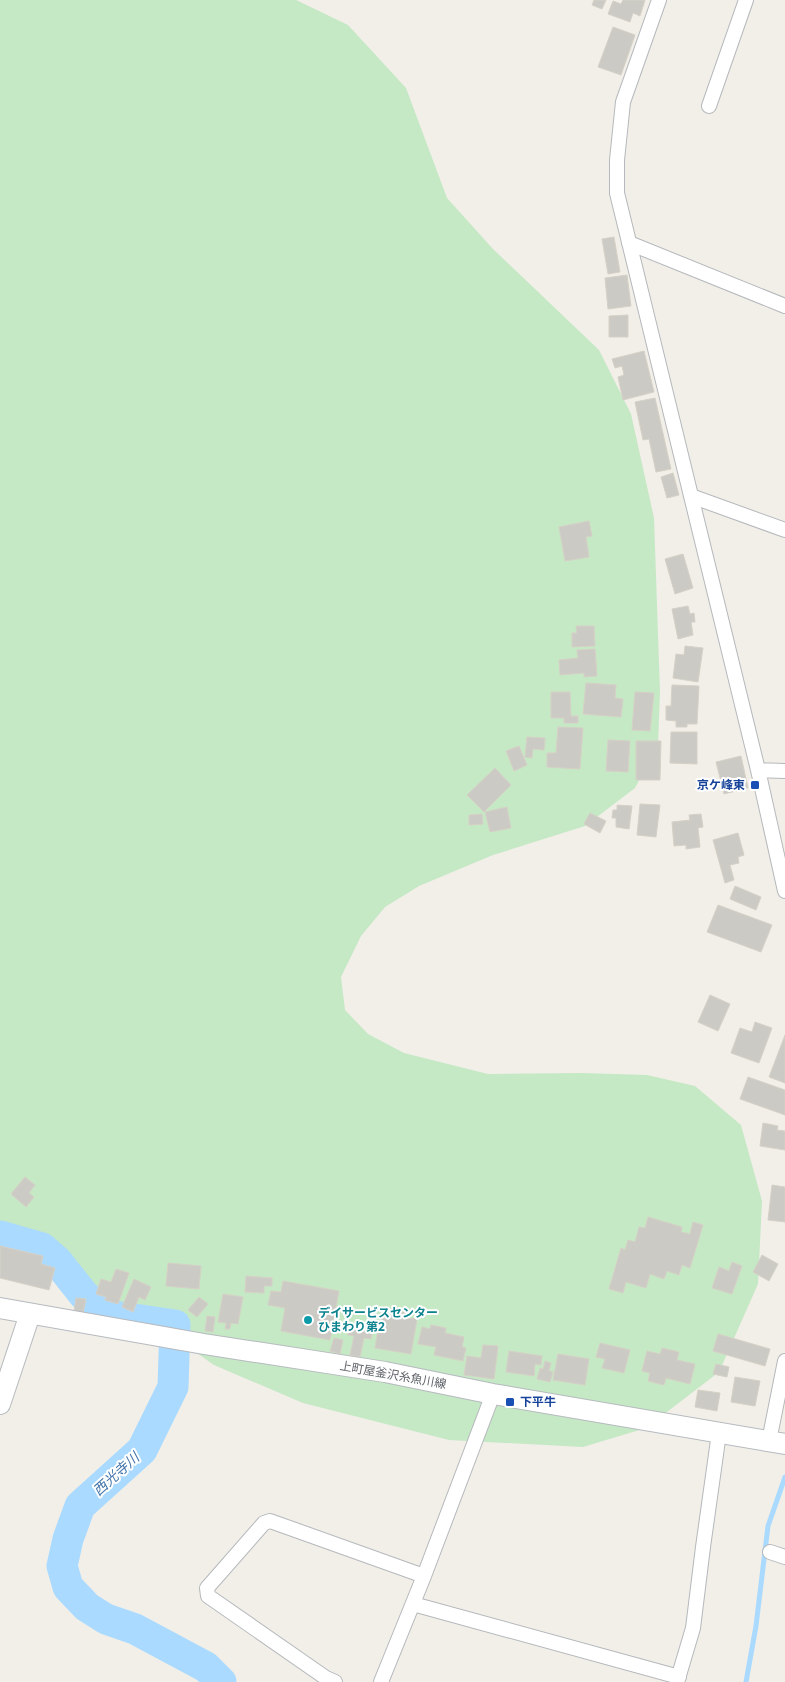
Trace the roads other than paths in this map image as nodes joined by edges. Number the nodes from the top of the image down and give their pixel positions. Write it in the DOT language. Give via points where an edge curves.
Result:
graph roads {
  1 [pos="659,0"];
  2 [pos="746,0"];
  3 [pos="710,106"];
  4 [pos="629,243"];
  5 [pos="785,306"];
  6 [pos="691,496"];
  7 [pos="785,530"];
  8 [pos="758,770"];
  9 [pos="785,771"];
  10 [pos="785,891"];
  11 [pos="0,1308"];
  12 [pos="30,1314"];
  13 [pos="785,1361"];
  14 [pos="493,1394"];
  15 [pos="0,1404"];
  16 [pos="719,1433"];
  17 [pos="777,1443"];
  18 [pos="770,1552"];
  19 [pos="785,1557"];
  20 [pos="424,1576"];
  21 [pos="413,1604"];
  22 [pos="678,1679"];
  23 [pos="335,1682"];
  24 [pos="381,1682"];
  1 -- 4 [label="street" via="623,102 617,193"];
  2 -- 3 [label="street"];
  4 -- 5 [label="street"];
  4 -- 6 [label="street"];
  6 -- 7 [label="street"];
  6 -- 8 [label="street"];
  8 -- 9 [label="street"];
  8 -- 10 [label="street"];
  11 -- 12 [label="main road, 上町屋釜沢糸魚川線"];
  12 -- 14 [label="main road, 上町屋釜沢糸魚川線" via="385,1372"];
  12 -- 15 [label="main road"];
  13 -- 17 [label="street"];
  14 -- 16 [label="main road, 上町屋釜沢糸魚川線"];
  14 -- 20 [label="street"];
  16 -- 17 [label="main road, 上町屋釜沢糸魚川線"];
  16 -- 22 [label="street" via="694,1628"];
  18 -- 19 [label="street"];
  20 -- 21 [label="street"];
  20 -- 23 [label="street" via="270,1521 264,1523 207,1588 208,1596"];
  21 -- 22 [label="street"];
  21 -- 24 [label="street"];
}
